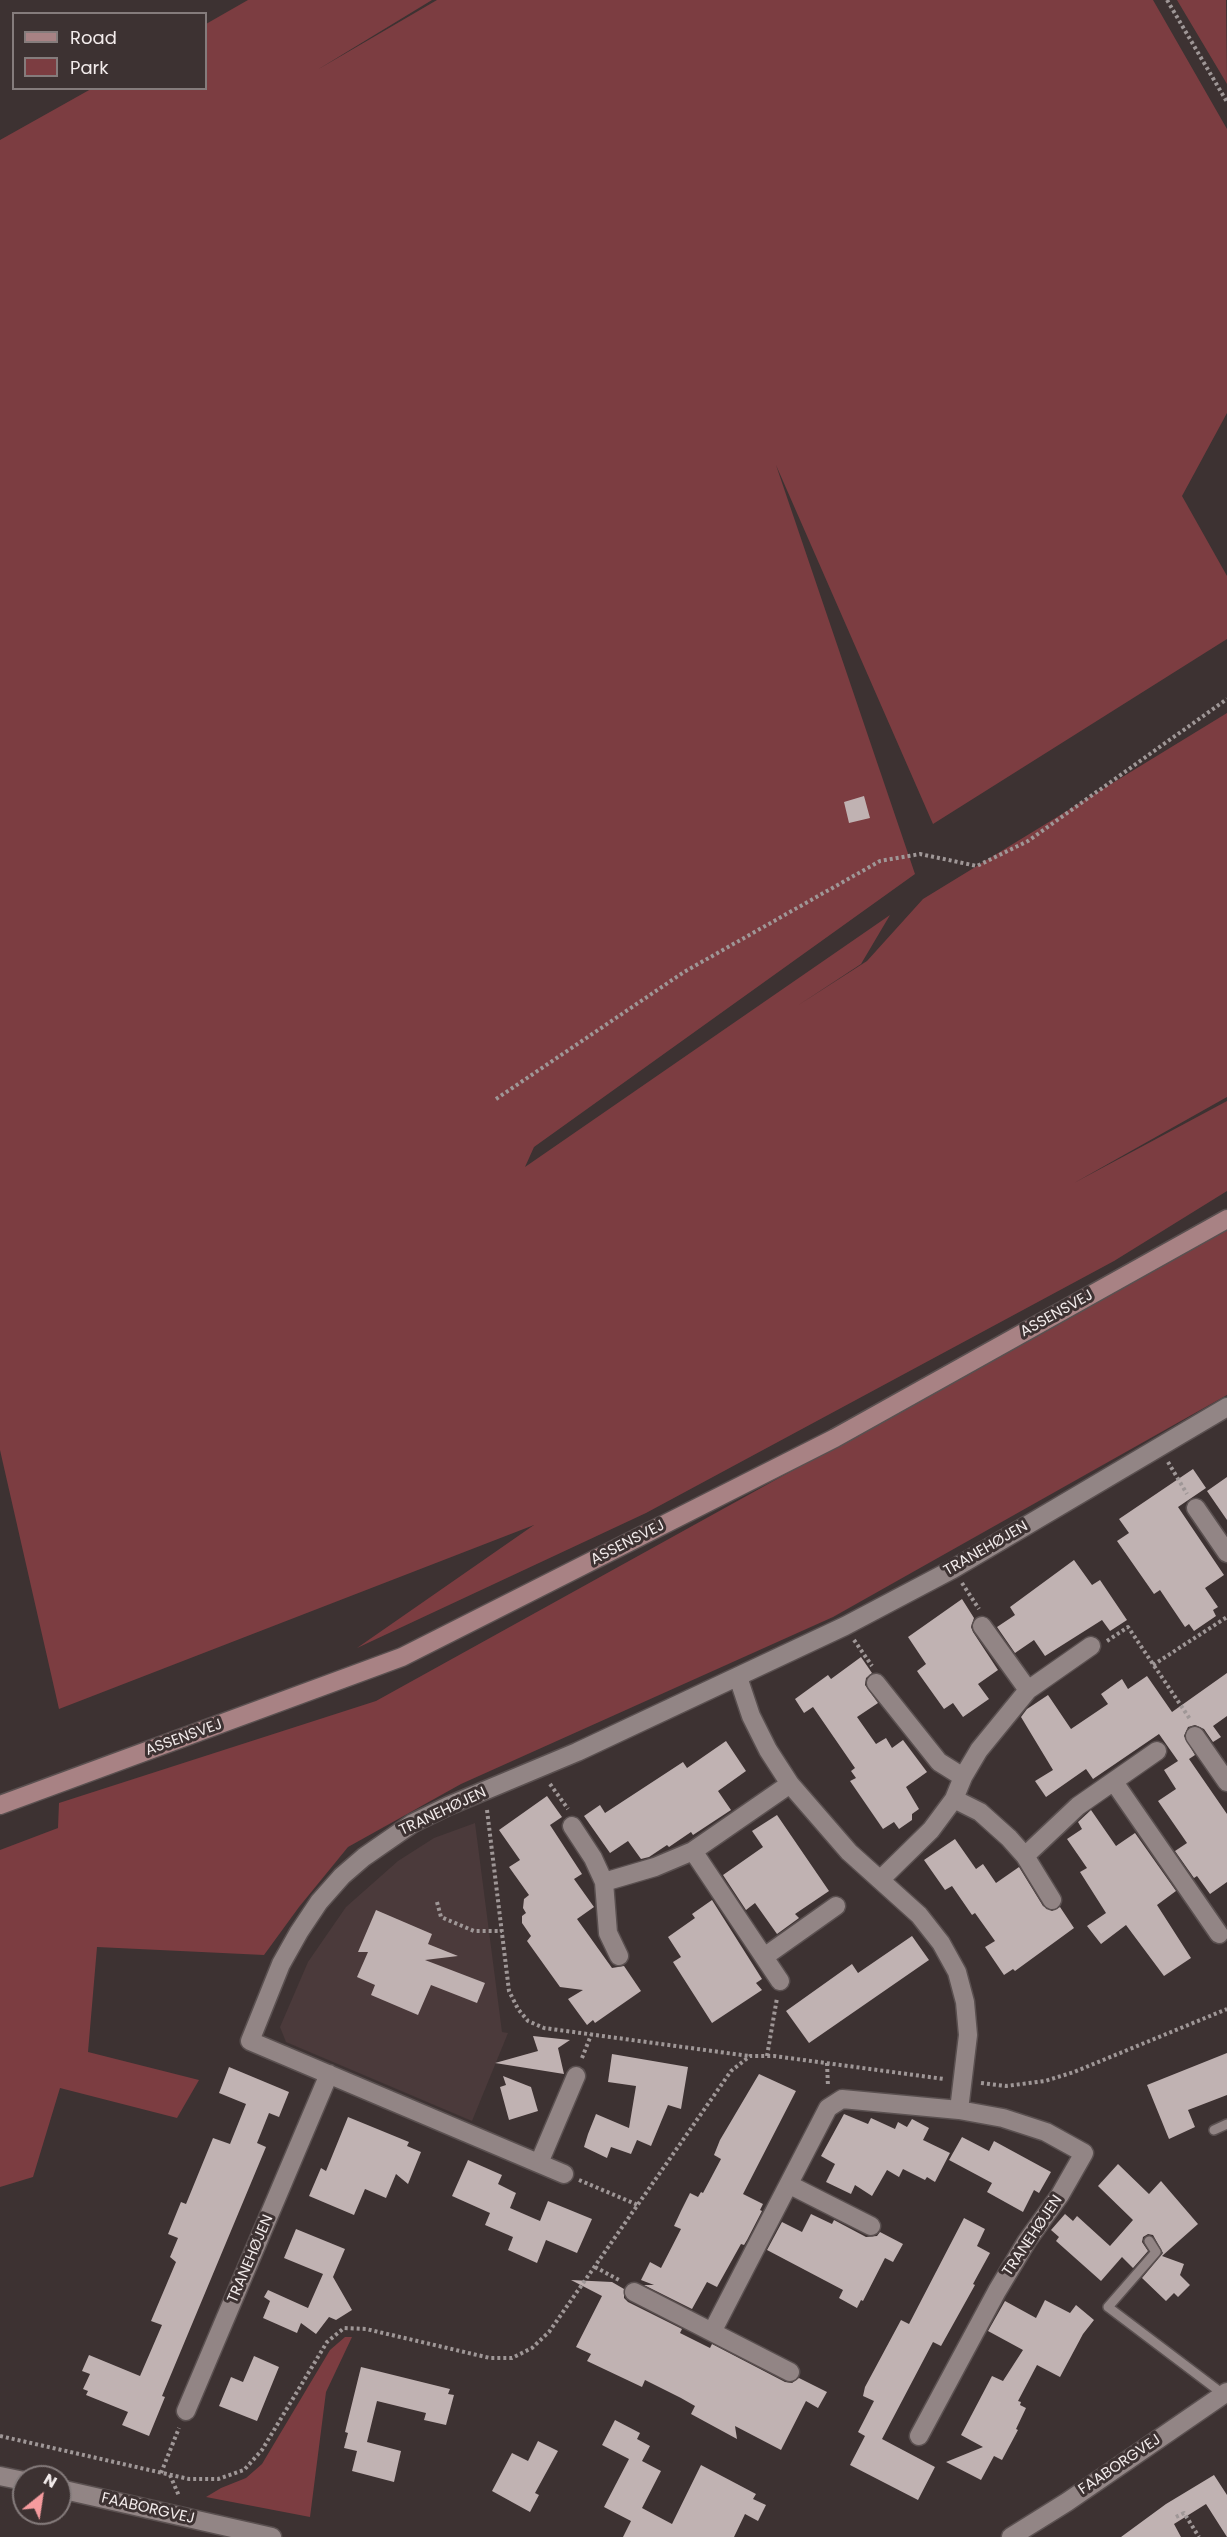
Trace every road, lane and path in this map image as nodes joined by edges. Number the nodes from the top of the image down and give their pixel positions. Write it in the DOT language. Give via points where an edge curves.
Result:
graph roads {
  1 [pos="1167,0"];
  2 [pos="1227,102"];
  3 [pos="1227,699"];
  4 [pos="496,1099"];
  5 [pos="1227,1219"];
  6 [pos="1227,1407"];
  7 [pos="1159,1448"];
  8 [pos="1196,1508"];
  9 [pos="1227,1553"];
  10 [pos="953,1569"];
  11 [pos="1227,1617"];
  12 [pos="845,1626"];
  13 [pos="982,1626"];
  14 [pos="1091,1646"];
  15 [pos="1153,1665"];
  16 [pos="738,1677"];
  17 [pos="876,1683"];
  18 [pos="1028,1690"];
  19 [pos="1195,1736"];
  20 [pos="1157,1751"];
  21 [pos="539,1768"];
  22 [pos="1224,1772"];
  23 [pos="963,1777"];
  24 [pos="1114,1782"];
  25 [pos="790,1784"];
  26 [pos="485,1792"];
  27 [pos="954,1800"];
  28 [pos="0,1805"];
  29 [pos="572,1826"];
  30 [pos="693,1851"];
  31 [pos="1025,1856"];
  32 [pos="880,1880"];
  33 [pos="604,1882"];
  34 [pos="1052,1900"];
  35 [pos="437,1902"];
  36 [pos="836,1906"];
  37 [pos="502,1931"];
  38 [pos="1219,1934"];
  39 [pos="620,1956"];
  40 [pos="764,1957"];
  41 [pos="780,1981"];
  42 [pos="1227,2009"];
  43 [pos="591,2035"];
  44 [pos="750,2056"];
  45 [pos="767,2056"];
  46 [pos="329,2074"];
  47 [pos="576,2076"];
  48 [pos="963,2082"];
  49 [pos="959,2110"];
  50 [pos="1227,2124"];
  51 [pos="1214,2130"];
  52 [pos="539,2163"];
  53 [pos="564,2174"];
  54 [pos="790,2185"];
  55 [pos="638,2205"];
  56 [pos="871,2226"];
  57 [pos="1149,2241"];
  58 [pos="594,2266"];
  59 [pos="634,2292"];
  60 [pos="712,2332"];
  61 [pos="790,2372"];
  62 [pos="1225,2393"];
  63 [pos="186,2411"];
  64 [pos="0,2436"];
  65 [pos="919,2436"];
  66 [pos="161,2473"];
  67 [pos="72,2492"];
  68 [pos="1176,2517"];
  69 [pos="272,2537"];
  70 [pos="1011,2537"];
  71 [pos="1199,2537"];
  1 -- 2 [label="path"];
  3 -- 4 [label="path" via="1028,841 977,866 920,854 880,861 684,972"];
  5 -- 28 [label="main road, ASSENSVEJ" via="835,1438 402,1657"];
  6 -- 7 [label="street, TRANEHØJEN"];
  7 -- 8 [label="path"];
  7 -- 10 [label="street, TRANEHØJEN"];
  8 -- 9 [label="street"];
  10 -- 12 [label="street, TRANEHØJEN"];
  10 -- 13 [label="path" via="987,1623"];
  11 -- 15 [label="path"];
  12 -- 16 [label="street, TRANEHØJEN"];
  12 -- 17 [label="path" via="877,1675"];
  13 -- 18 [label="street"];
  14 -- 15 [label="path" via="1095,1649 1128,1627"];
  14 -- 18 [label="street"];
  15 -- 19 [label="path" via="1196,1729"];
  16 -- 21 [label="street, TRANEHØJEN"];
  16 -- 25 [label="street" via="751,1716"];
  17 -- 23 [label="street" via="939,1762"];
  18 -- 23 [label="street" via="994,1729"];
  19 -- 22 [label="street"];
  20 -- 24 [label="street"];
  21 -- 26 [label="street, TRANEHØJEN"];
  21 -- 29 [label="path" via="577,1822"];
  23 -- 27 [label="street"];
  24 -- 31 [label="street" via="1078,1806"];
  24 -- 38 [label="street"];
  25 -- 30 [label="street"];
  25 -- 32 [label="street" via="849,1852"];
  26 -- 37 [label="path"];
  26 -- 46 [label="street, TRANEHØJEN" via="447,1806 385,1840 342,1876 319,1902 281,1964 250,2041"];
  27 -- 31 [label="street" via="980,1812"];
  27 -- 32 [label="street" via="931,1830"];
  29 -- 33 [label="street"];
  30 -- 33 [label="street"];
  30 -- 40 [label="street"];
  31 -- 34 [label="street"];
  32 -- 48 [label="street" via="919,1915 957,1972 968,2036"];
  33 -- 39 [label="street" via="608,1934"];
  35 -- 37 [label="path" via="441,1917 474,1931"];
  36 -- 40 [label="street"];
  37 -- 43 [label="path" via="509,1991 518,2010 528,2021 544,2028"];
  40 -- 41 [label="street"];
  41 -- 45 [label="path"];
  42 -- 48 [label="path" via="1045,2081 1006,2086"];
  43 -- 44 [label="path"];
  43 -- 47 [label="path"];
  44 -- 45 [label="path"];
  44 -- 55 [label="path" via="731,2071"];
  45 -- 48 [label="path"];
  46 -- 52 [label="street, TRANEHØJEN"];
  46 -- 63 [label="street, TRANEHØJEN"];
  47 -- 52 [label="street"];
  48 -- 49 [label="street"];
  49 -- 54 [label="street, TRANEHØJEN" via="842,2099 828,2108"];
  49 -- 65 [label="street, TRANEHØJEN" via="1047,2132 1084,2153 997,2291"];
  50 -- 51 [label="lane"];
  52 -- 53 [label="street, TRANEHØJEN"];
  53 -- 55 [label="path"];
  54 -- 56 [label="street"];
  54 -- 60 [label="street, TRANEHØJEN"];
  55 -- 58 [label="path"];
  57 -- 62 [label="lane" via="1156,2252 1108,2307"];
  58 -- 59 [label="path" via="612,2274"];
  58 -- 66 [label="path" via="549,2332 532,2348 512,2358 490,2358 366,2329 344,2328 327,2342 262,2450 244,2470 218,2479 189,2479"];
  59 -- 60 [label="street"];
  60 -- 61 [label="street"];
  62 -- 70 [label="street, FAABORGVEJ"];
  63 -- 66 [label="path"];
  64 -- 66 [label="path"];
  67 -- 69 [label="street, FAABORGVEJ"];
  68 -- 71 [label="path" via="1184,2512"];
}
